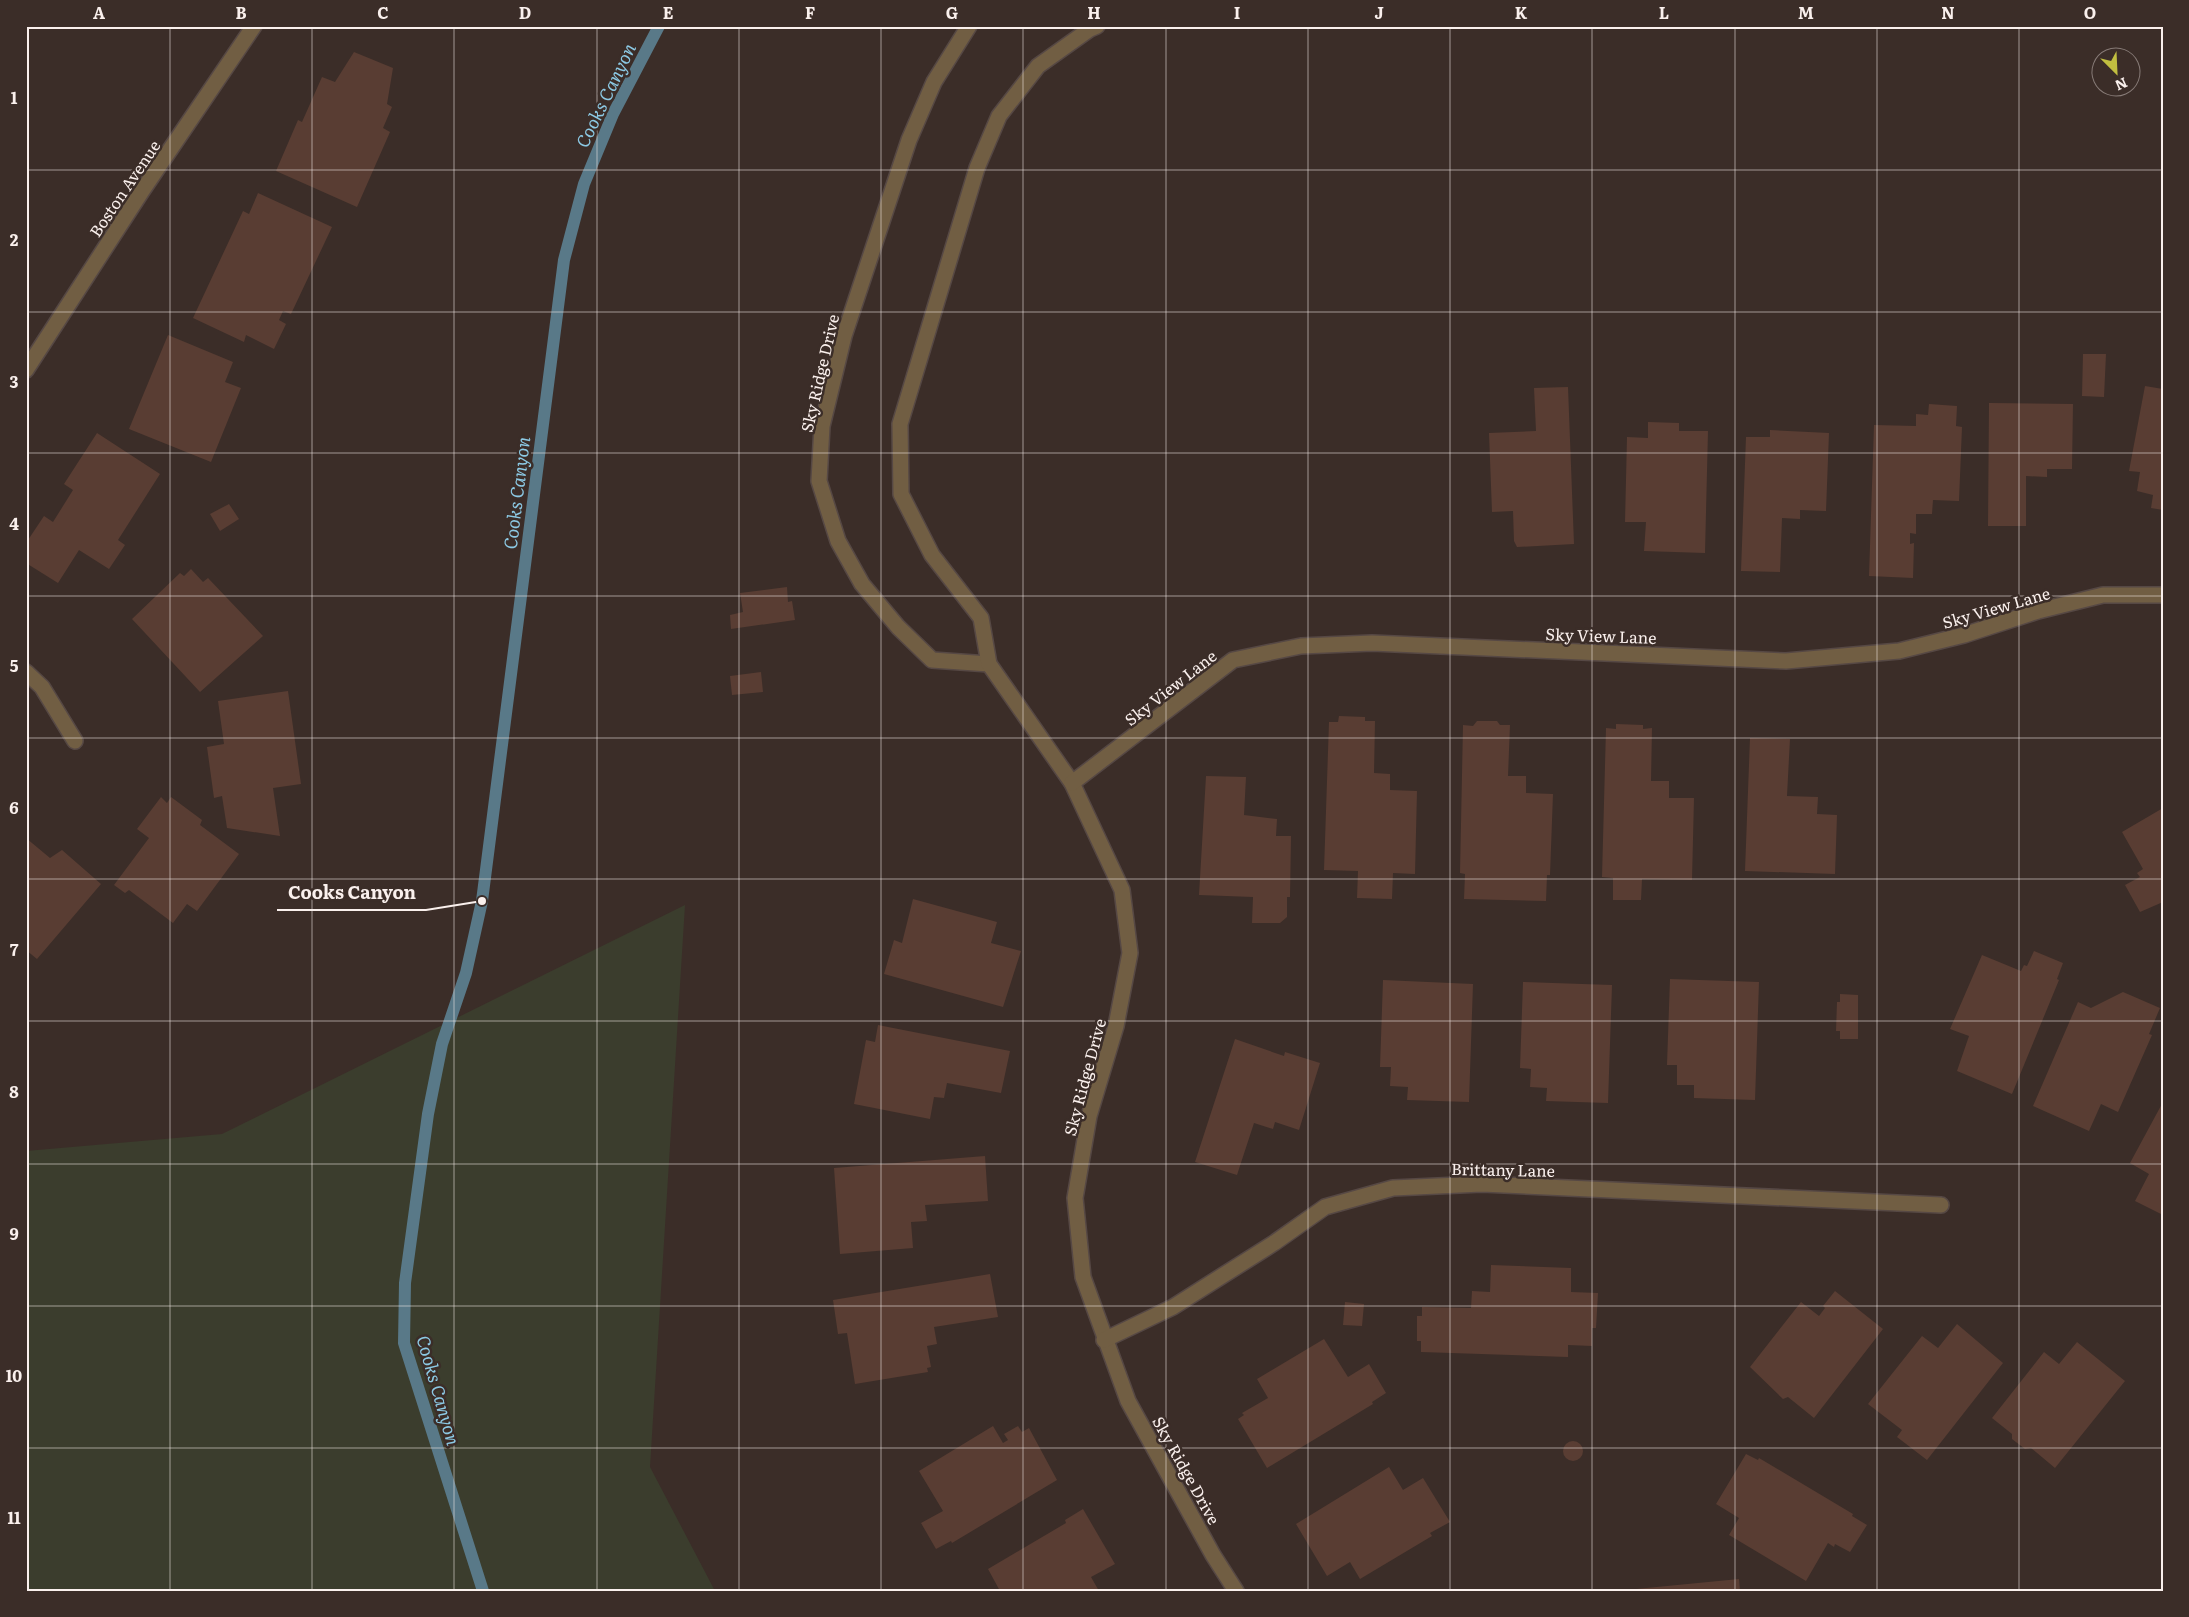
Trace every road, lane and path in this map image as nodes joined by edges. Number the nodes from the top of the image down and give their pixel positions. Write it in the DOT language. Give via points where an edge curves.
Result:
graph roads {
  1 [pos="254,26"];
  2 [pos="969,26"];
  3 [pos="1097,26"];
  4 [pos="26,370"];
  5 [pos="2163,595"];
  6 [pos="989,664"];
  7 [pos="26,672"];
  8 [pos="75,741"];
  9 [pos="1072,783"];
  10 [pos="1941,1205"];
  11 [pos="1104,1340"];
  12 [pos="1236,1591"];
  1 -- 4 [label="street, Boston Avenue" via="142,190"];
  2 -- 6 [label="street, Sky Ridge Drive" via="923,106 864,273 844,336 822,426 820,481 838,541 862,584 898,627 932,660"];
  3 -- 6 [label="street, Sky Ridge Drive" via="1038,66 999,116 977,168 950,252 900,424 901,494 932,555 981,618"];
  5 -- 9 [label="street, Sky View Lane" via="2103,595 1899,651 1786,661 1372,643 1301,646 1233,660"];
  6 -- 9 [label="street, Sky Ridge Drive"];
  7 -- 8 [label="street" via="42,687"];
  9 -- 11 [label="street, Sky Ridge Drive" via="1122,890 1130,953 1116,1026 1089,1116 1075,1198 1083,1277"];
  10 -- 11 [label="street, Brittany Lane" via="1482,1184 1393,1188 1325,1207 1172,1307"];
  11 -- 12 [label="street, Sky Ridge Drive" via="1128,1401"];
}
